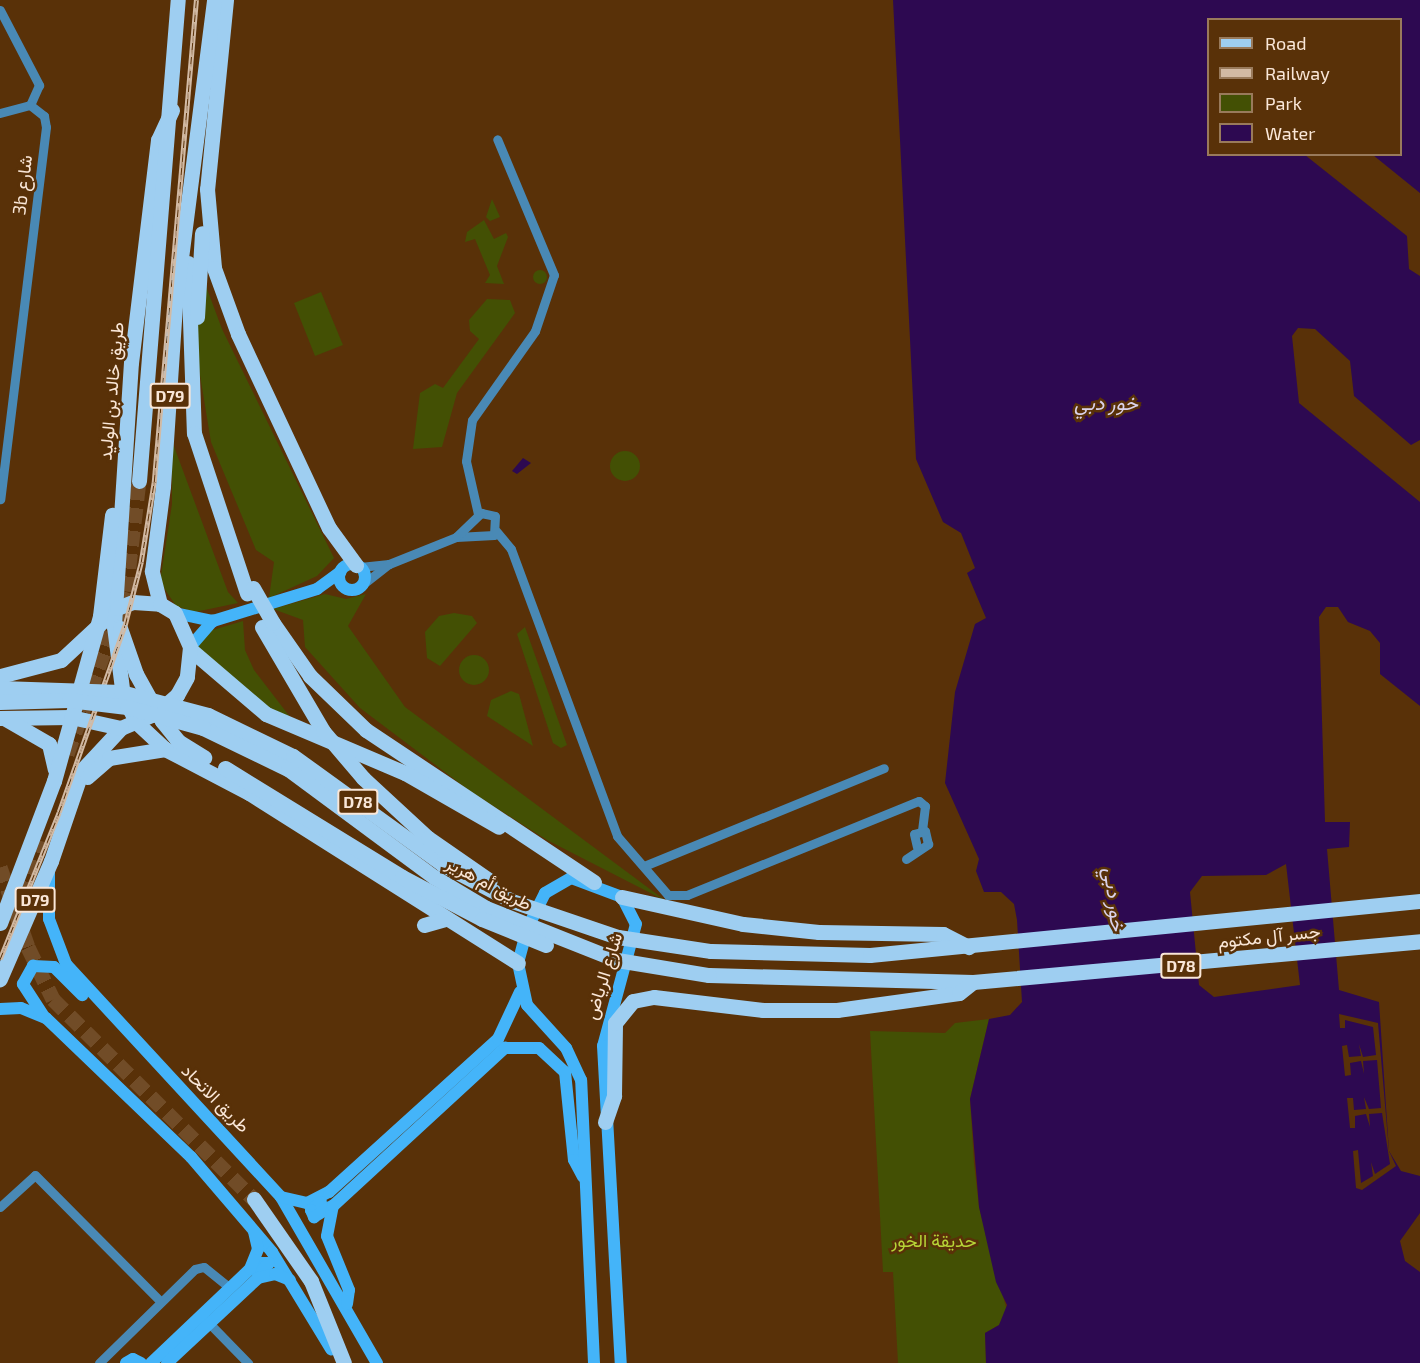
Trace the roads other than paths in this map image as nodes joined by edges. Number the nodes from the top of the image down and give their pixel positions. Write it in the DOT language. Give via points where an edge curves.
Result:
graph roads {
  1 [pos="178,0"];
  2 [pos="214,0"];
  3 [pos="226,0"];
  4 [pos="0,9"];
  5 [pos="30,105"];
  6 [pos="172,110"];
  7 [pos="0,113"];
  8 [pos="497,139"];
  9 [pos="187,185"];
  10 [pos="207,189"];
  11 [pos="188,387"];
  12 [pos="123,474"];
  13 [pos="139,481"];
  14 [pos="1,487"];
  15 [pos="0,499"];
  16 [pos="477,514"];
  17 [pos="496,531"];
  18 [pos="456,537"];
  19 [pos="389,564"];
  20 [pos="358,566"];
  21 [pos="340,572"];
  22 [pos="363,585"];
  23 [pos="317,589"];
  24 [pos="345,589"];
  25 [pos="160,604"];
  26 [pos="117,611"];
  27 [pos="175,613"];
  28 [pos="213,621"];
  29 [pos="267,625"];
  30 [pos="95,631"];
  31 [pos="190,649"];
  32 [pos="0,676"];
  33 [pos="0,688"];
  34 [pos="0,702"];
  35 [pos="156,713"];
  36 [pos="71,717"];
  37 [pos="2,718"];
  38 [pos="206,721"];
  39 [pos="136,722"];
  40 [pos="121,728"];
  41 [pos="165,749"];
  42 [pos="884,768"];
  43 [pos="54,781"];
  44 [pos="62,818"];
  45 [pos="530,836"];
  46 [pos="906,859"];
  47 [pos="51,861"];
  48 [pos="644,866"];
  49 [pos="594,882"];
  50 [pos="622,897"];
  51 [pos="508,899"];
  52 [pos="1420,901"];
  53 [pos="484,914"];
  54 [pos="445,919"];
  55 [pos="0,923"];
  56 [pos="424,925"];
  57 [pos="1420,941"];
  58 [pos="999,944"];
  59 [pos="969,947"];
  60 [pos="518,963"];
  61 [pos="0,979"];
  62 [pos="973,982"];
  63 [pos="520,992"];
  64 [pos="0,1010"];
  65 [pos="45,1018"];
  66 [pos="116,1022"];
  67 [pos="605,1122"];
  68 [pos="584,1178"];
  69 [pos="280,1197"];
  70 [pos="333,1197"];
  71 [pos="254,1199"];
  72 [pos="0,1207"];
  73 [pos="252,1224"];
  74 [pos="254,1263"];
  75 [pos="291,1280"];
  76 [pos="253,1283"];
  77 [pos="231,1288"];
  78 [pos="160,1301"];
  79 [pos="347,1304"];
  80 [pos="205,1320"];
  81 [pos="99,1363"];
  82 [pos="126,1363"];
  83 [pos="141,1363"];
  84 [pos="151,1363"];
  85 [pos="167,1363"];
  86 [pos="248,1363"];
  87 [pos="338,1363"];
  88 [pos="344,1363"];
  89 [pos="377,1363"];
  90 [pos="594,1363"];
  91 [pos="621,1363"];
  1 -- 6 [label="main road, طريق خالد بن الوليد / D79"];
  2 -- 9 [label="main road, D79"];
  3 -- 10 [label="main road"];
  4 -- 5 [label="street" via="39,85"];
  5 -- 7 [label="street"];
  5 -- 14 [label="street, 3b شارع" via="44,116 46,128"];
  6 -- 12 [label="main road, طريق خالد بن الوليد / D79" via="158,140"];
  6 -- 13 [label="main road"];
  8 -- 16 [label="street" via="555,275 535,331 472,420 466,461"];
  9 -- 11 [label="main road"];
  9 -- 25 [label="main road, D79" via="152,571"];
  10 -- 11 [label="main road" via="195,374"];
  10 -- 20 [label="main road" via="211,247 228,311 329,528"];
  11 -- 29 [label="main road" via="199,457 232,551"];
  12 -- 26 [label="main road"];
  12 -- 30 [label="main road, طريق خالد بن الوليد / D79" via="116,491 106,586"];
  14 -- 15 [label="street, 3b شارع"];
  16 -- 17 [label="street" via="495,516"];
  16 -- 18 [label="street"];
  17 -- 18 [label="street" via="486,538"];
  17 -- 48 [label="street" via="509,543 618,836"];
  18 -- 19 [label="street"];
  19 -- 20 [label="street"];
  19 -- 22 [label="street"];
  20 -- 21 [label="main road"];
  20 -- 22 [label="main road"];
  21 -- 23 [label="main road"];
  21 -- 24 [label="main road"];
  22 -- 24 [label="main road"];
  23 -- 24 [label="main road"];
  23 -- 28 [label="main road"];
  25 -- 26 [label="main road" via="142,601"];
  25 -- 27 [label="main road"];
  26 -- 30 [label="main road"];
  26 -- 35 [label="main road" via="128,654"];
  26 -- 39 [label="main road" via="119,680"];
  27 -- 28 [label="main road"];
  27 -- 31 [label="main road"];
  28 -- 31 [label="main road"];
  29 -- 45 [label="main road" via="310,676 366,730"];
  29 -- 51 [label="main road, bridge" via="323,731 363,778"];
  30 -- 32 [label="main road" via="54,663"];
  30 -- 36 [label="main road, طريق خالد بن الوليد / D79"];
  31 -- 35 [label="main road, D79" via="182,686"];
  31 -- 45 [label="main road" via="243,699 291,728 405,773 508,833"];
  33 -- 38 [label="main road, طريق أم هرير / D78, bridge" via="102,690"];
  34 -- 38 [label="main road, طريق أم هرير / D78, bridge" via="69,700"];
  35 -- 39 [label="main road, D79"];
  35 -- 53 [label="main road" via="186,747"];
  36 -- 37 [label="main road"];
  36 -- 40 [label="main road"];
  36 -- 43 [label="main road, طريق خالد بن الوليد / D79"];
  37 -- 43 [label="main road" via="49,744"];
  38 -- 51 [label="main road, طريق أم هرير / D78" via="293,756 424,852"];
  38 -- 53 [label="main road, طريق أم هرير / D78" via="288,769"];
  39 -- 40 [label="main road, D79"];
  39 -- 41 [label="main road"];
  40 -- 44 [label="main road, D79" via="82,770"];
  41 -- 44 [label="main road" via="100,762"];
  41 -- 54 [label="main road" via="249,793"];
  42 -- 48 [label="street"];
  43 -- 55 [label="main road, D79"];
  44 -- 47 [label="main road, D79"];
  45 -- 49 [label="main road"];
  46 -- 48 [label="street" via="929,842 922,831 925,806 919,801 680,897 664,891"];
  47 -- 61 [label="main road, D79"];
  47 -- 66 [label="main road, طريق الاتحاد" via="47,900 53,937 74,976"];
  49 -- 50 [label="main road"];
  49 -- 60 [label="main road" via="571,878 552,885 527,929"];
  50 -- 59 [label="main road" via="743,924 819,932 943,934"];
  50 -- 67 [label="main road, شارع الرياض" via="634,914 635,941 605,1029"];
  51 -- 59 [label="main road, طريق أم هرير / D78, bridge" via="618,937 711,951 851,956"];
  52 -- 58 [label="main road, جسر آل مكتوم / D78"];
  53 -- 62 [label="main road, D78, bridge" via="544,945 559,940 627,962 709,975"];
  54 -- 56 [label="main road"];
  54 -- 60 [label="main road"];
  57 -- 62 [label="main road, جسر آل مكتوم / D78"];
  58 -- 59 [label="main road, طريق أم هرير / D78"];
  60 -- 63 [label="main road"];
  62 -- 67 [label="main road" via="959,993 837,1010 763,1010 654,997 633,1001 615,1023 614,1096"];
  63 -- 68 [label="main road" via="573,1057 583,1108"];
  63 -- 70 [label="main road" via="498,1038"];
  64 -- 65 [label="main road" via="21,1008"];
  65 -- 66 [label="main road" via="23,984 27,970 40,963 54,967"];
  65 -- 73 [label="main road" via="191,1157"];
  66 -- 69 [label="main road, طريق الاتحاد"];
  67 -- 91 [label="main road, شارع الرياض"];
  68 -- 70 [label="main road" via="574,1160 565,1072 539,1048 515,1046 497,1053"];
  68 -- 90 [label="main road"];
  69 -- 70 [label="main road" via="307,1203"];
  69 -- 79 [label="main road, طريق الاتحاد"];
  70 -- 79 [label="main road" via="326,1228 349,1290"];
  71 -- 88 [label="main road" via="311,1281"];
  72 -- 78 [label="street" via="35,1175"];
  73 -- 74 [label="main road" via="258,1245"];
  73 -- 75 [label="main road"];
  74 -- 76 [label="main road" via="264,1259 269,1266"];
  74 -- 77 [label="main road"];
  75 -- 76 [label="main road" via="269,1274"];
  75 -- 87 [label="main road"];
  76 -- 80 [label="main road"];
  77 -- 78 [label="street" via="201,1267"];
  77 -- 80 [label="main road"];
  78 -- 81 [label="street"];
  79 -- 89 [label="main road, طريق الاتحاد"];
  80 -- 84 [label="main road"];
  80 -- 85 [label="main road"];
  80 -- 86 [label="street"];
  82 -- 83 [label="main road" via="133,1359"];
}
